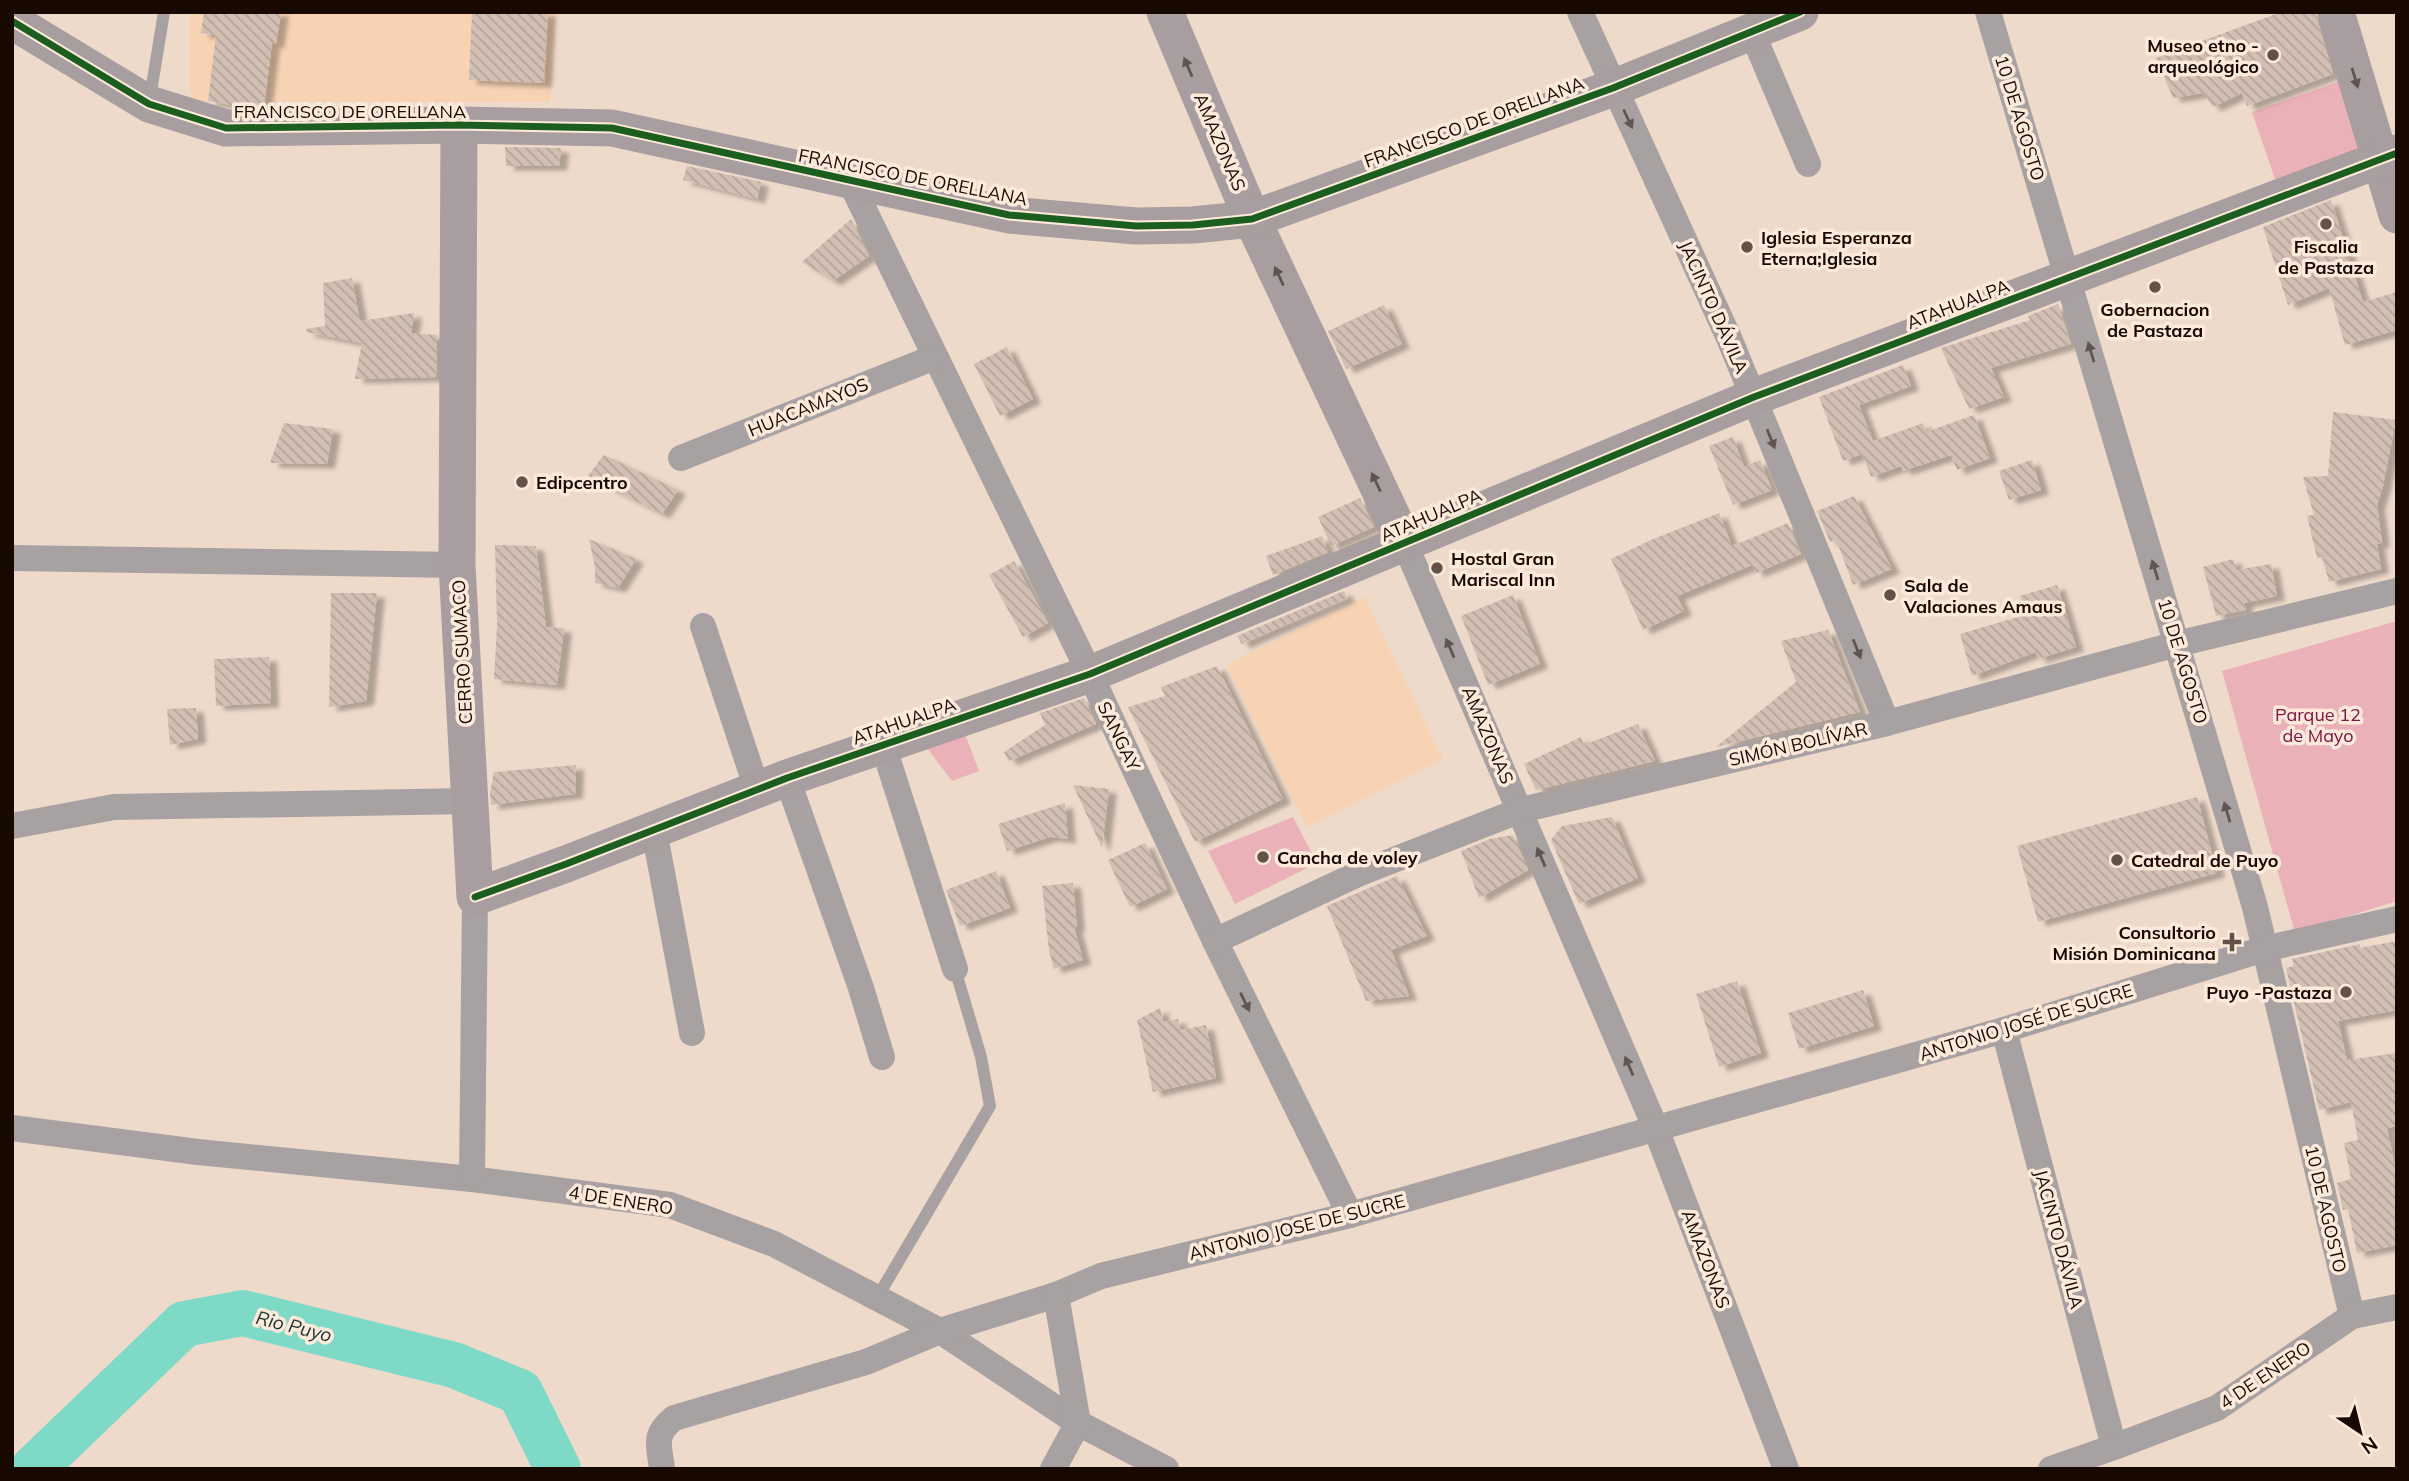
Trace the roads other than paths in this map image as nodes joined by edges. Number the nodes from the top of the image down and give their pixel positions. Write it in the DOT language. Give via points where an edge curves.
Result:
graph roads {
  1 [pos="164,12"];
  2 [pos="1166,12"];
  3 [pos="1580,12"];
  4 [pos="1800,12"];
  5 [pos="1988,12"];
  6 [pos="2336,12"];
  7 [pos="15,29"];
  8 [pos="1751,30"];
  9 [pos="1613,88"];
  10 [pos="149,104"];
  11 [pos="459,125"];
  12 [pos="2389,157"];
  13 [pos="1808,164"];
  14 [pos="849,181"];
  15 [pos="2397,215"];
  16 [pos="1252,219"];
  17 [pos="2069,279"];
  18 [pos="935,357"];
  19 [pos="1754,397"];
  20 [pos="681,458"];
  21 [pos="1405,544"];
  22 [pos="12,558"];
  23 [pos="457,565"];
  24 [pos="2397,591"];
  25 [pos="703,626"];
  26 [pos="2177,644"];
  27 [pos="1090,674"];
  28 [pos="1887,723"];
  29 [pos="883,745"];
  30 [pos="772,783"];
  31 [pos="470,801"];
  32 [pos="1521,810"];
  33 [pos="12,826"];
  34 [pos="654,830"];
  35 [pos="475,897"];
  36 [pos="2397,919"];
  37 [pos="1215,941"];
  38 [pos="2264,948"];
  39 [pos="955,970"];
  40 [pos="2004,1030"];
  41 [pos="692,1033"];
  42 [pos="882,1057"];
  43 [pos="12,1128"];
  44 [pos="1656,1129"];
  45 [pos="472,1179"];
  46 [pos="1350,1215"];
  47 [pos="1056,1295"];
  48 [pos="877,1298"];
  49 [pos="2397,1307"];
  50 [pos="2352,1316"];
  51 [pos="940,1331"];
  52 [pos="1078,1423"];
  53 [pos="2114,1447"];
  54 [pos="663,1469"];
  55 [pos="1053,1469"];
  56 [pos="1166,1469"];
  57 [pos="1786,1469"];
  58 [pos="2051,1469"];
  1 -- 10 [label="lane"];
  16 -- 2 [label="street, AMAZONAS, one-way"];
  3 -- 9 [label="street, JACINTO DÁVILA"];
  4 -- 8 [label="street, FRANCISCO DE ORELLANA"];
  5 -- 17 [label="street, 10 DE AGOSTO"];
  6 -- 12 [label="street, one-way"];
  7 -- 10 [label="street, FRANCISCO DE ORELLANA"];
  8 -- 9 [label="street, FRANCISCO DE ORELLANA"];
  8 -- 13 [label="street"];
  9 -- 16 [label="street, FRANCISCO DE ORELLANA"];
  9 -- 19 [label="street, JACINTO DÁVILA, one-way"];
  10 -- 11 [label="street, FRANCISCO DE ORELLANA" via="226,128"];
  11 -- 14 [label="street, FRANCISCO DE ORELLANA" via="612,128"];
  11 -- 23 [label="street, CERRO SUMACO"];
  12 -- 15 [label="street"];
  12 -- 17 [label="street, ATAHUALPA"];
  14 -- 16 [label="street, FRANCISCO DE ORELLANA" via="1009,215 1136,226"];
  14 -- 18 [label="street, SANGAY"];
  21 -- 16 [label="street, AMAZONAS, one-way"];
  17 -- 19 [label="street, ATAHUALPA"];
  26 -- 17 [label="street, 10 DE AGOSTO, one-way"];
  18 -- 20 [label="street, HUACAMAYOS"];
  18 -- 27 [label="street, SANGAY"];
  19 -- 21 [label="street, ATAHUALPA"];
  19 -- 28 [label="street, JACINTO DÁVILA, one-way"];
  21 -- 27 [label="street, ATAHUALPA"];
  32 -- 21 [label="street, AMAZONAS, one-way"];
  22 -- 23 [label="street"];
  23 -- 31 [label="street, CERRO SUMACO"];
  24 -- 26 [label="street, SIMÓN BOLÍVAR"];
  25 -- 30 [label="street"];
  26 -- 28 [label="street, SIMÓN BOLÍVAR"];
  38 -- 26 [label="street, 10 DE AGOSTO, one-way"];
  27 -- 29 [label="street, ATAHUALPA"];
  27 -- 37 [label="street, SANGAY"];
  28 -- 32 [label="street, SIMÓN BOLÍVAR"];
  29 -- 30 [label="street, ATAHUALPA"];
  29 -- 39 [label="street"];
  30 -- 34 [label="street, ATAHUALPA"];
  30 -- 42 [label="street" via="861,988"];
  31 -- 33 [label="street" via="114,807"];
  31 -- 35 [label="street, CERRO SUMACO"];
  32 -- 37 [label="street, SIMÓN BOLÍVAR" via="1358,874"];
  44 -- 32 [label="street, AMAZONAS, one-way"];
  34 -- 35 [label="street, ATAHUALPA"];
  34 -- 41 [label="street"];
  35 -- 45 [label="street, CERRO SUMACO"];
  36 -- 38 [label="street, ANTONIO JOSÉ DE SUCRE"];
  37 -- 46 [label="street, SANGAY, one-way"];
  38 -- 40 [label="street, ANTONIO JOSÉ DE SUCRE"];
  38 -- 50 [label="street, 10 DE AGOSTO"];
  39 -- 48 [label="lane" via="981,1056 990,1106"];
  40 -- 44 [label="street, ANTONIO JOSÉ DE SUCRE"];
  40 -- 53 [label="street, JACINTO DÁVILA"];
  43 -- 45 [label="street, 4 DE ENERO"];
  44 -- 46 [label="street, ANTONIO JOSE DE SUCRE"];
  44 -- 57 [label="street, AMAZONAS"];
  45 -- 48 [label="street, 4 DE ENERO" via="670,1205 774,1244"];
  46 -- 47 [label="street, ANTONIO JOSE DE SUCRE" via="1101,1276"];
  47 -- 51 [label="street, ANTONIO JOSE DE SUCRE"];
  47 -- 52 [label="street"];
  48 -- 51 [label="street, 4 DE ENERO"];
  49 -- 50 [label="street, 4 DE ENERO"];
  50 -- 53 [label="street, 4 DE ENERO" via="2217,1408"];
  51 -- 52 [label="street, 4 DE ENERO"];
  51 -- 54 [label="street, ANTONIO JOSE DE SUCRE" via="866,1362 674,1418 658,1438"];
  52 -- 55 [label="street"];
  52 -- 56 [label="street, 4 DE ENERO"];
  53 -- 58 [label="street, 4 DE ENERO"];
}
